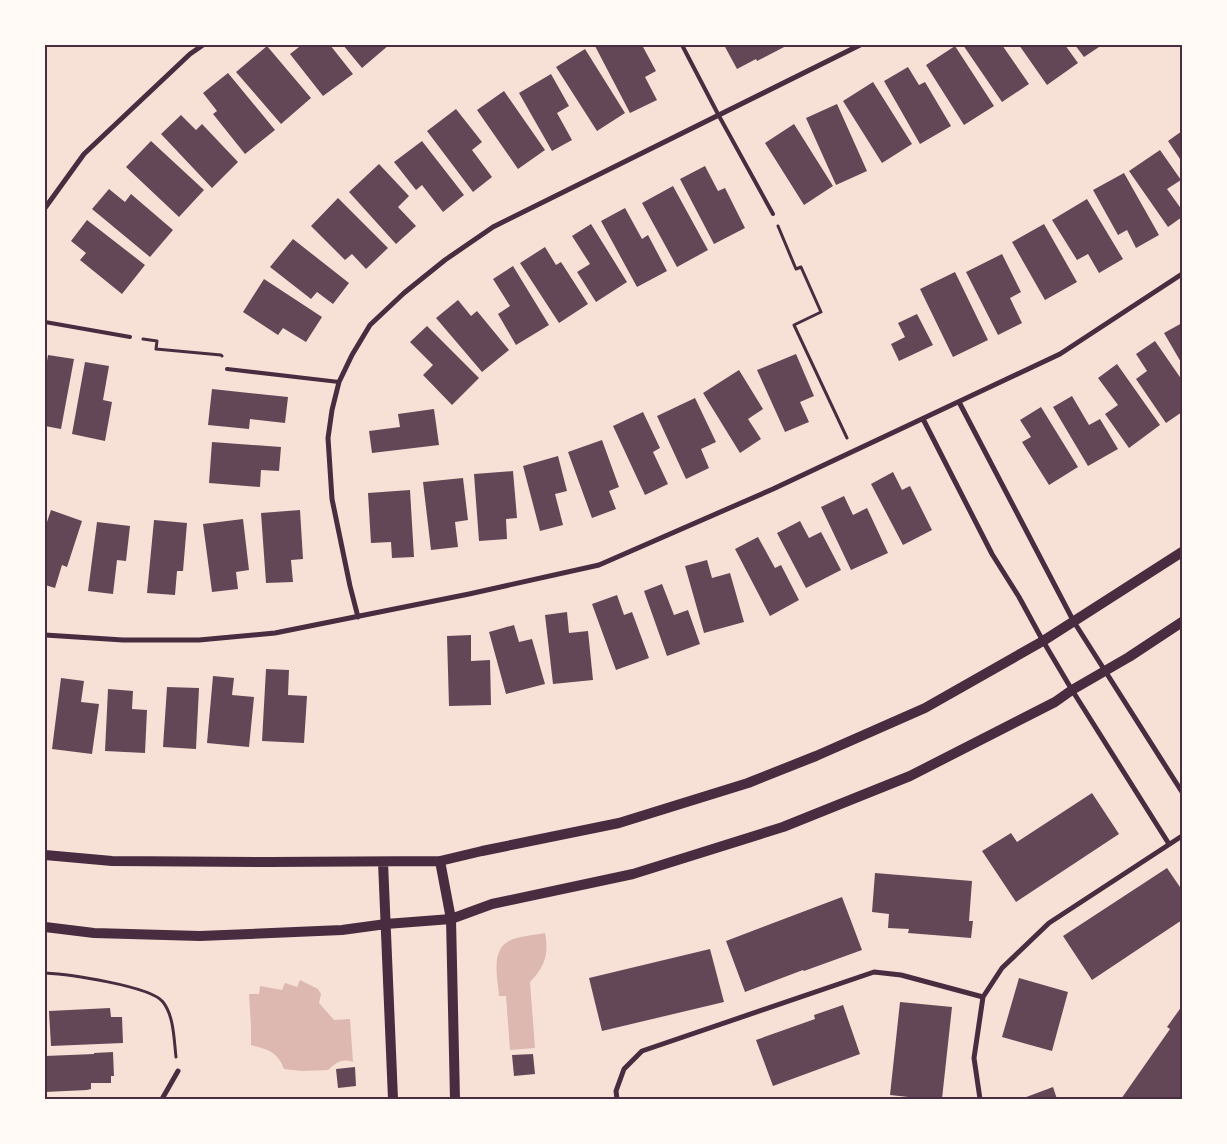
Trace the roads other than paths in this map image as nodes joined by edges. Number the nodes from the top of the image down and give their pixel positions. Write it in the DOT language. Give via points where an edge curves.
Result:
graph roads {
  1 [pos="203,45"];
  2 [pos="682,45"];
  3 [pos="860,45"];
  4 [pos="719,116"];
  5 [pos="45,208"];
  6 [pos="773,214"];
  7 [pos="1182,274"];
  8 [pos="45,322"];
  9 [pos="130,338"];
  10 [pos="227,369"];
  11 [pos="339,382"];
  12 [pos="958,402"];
  13 [pos="923,419"];
  14 [pos="1182,552"];
  15 [pos="358,617"];
  16 [pos="1074,622"];
  17 [pos="1182,622"];
  18 [pos="45,634"];
  19 [pos="1043,641"];
  20 [pos="1105,671"];
  21 [pos="1072,690"];
  22 [pos="1182,792"];
  23 [pos="1182,836"];
  24 [pos="1169,844"];
  25 [pos="45,855"];
  26 [pos="440,861"];
  27 [pos="383,862"];
  28 [pos="450,919"];
  29 [pos="386,924"];
  30 [pos="45,927"];
  31 [pos="983,997"];
  32 [pos="178,1070"];
  33 [pos="162,1099"];
  34 [pos="393,1099"];
  35 [pos="455,1099"];
  36 [pos="617,1099"];
  37 [pos="980,1099"];
  1 -- 5 [label="street" via="84,154"];
  2 -- 4 [label="lane"];
  3 -- 4 [label="street"];
  4 -- 6 [label="lane"];
  4 -- 11 [label="street" via="493,227 445,260 370,325"];
  7 -- 12 [label="street" via="1060,354"];
  8 -- 9 [label="lane"];
  10 -- 11 [label="lane"];
  11 -- 15 [label="street" via="328,438 332,499"];
  12 -- 13 [label="street"];
  12 -- 16 [label="street"];
  13 -- 15 [label="street" via="599,565"];
  13 -- 19 [label="street" via="992,554"];
  14 -- 16 [label="main road"];
  15 -- 18 [label="street" via="275,633 199,640 123,640"];
  16 -- 19 [label="main road"];
  16 -- 20 [label="street"];
  17 -- 20 [label="main road"];
  19 -- 21 [label="street"];
  19 -- 26 [label="main road" via="925,708 748,783 619,823"];
  20 -- 21 [label="main road"];
  20 -- 22 [label="street"];
  21 -- 24 [label="street"];
  21 -- 28 [label="main road" via="1055,702 910,776 783,827 634,874 492,904"];
  23 -- 24 [label="street"];
  24 -- 31 [label="street" via="1049,923 1002,968"];
  25 -- 27 [label="main road" via="112,862"];
  26 -- 27 [label="main road"];
  26 -- 28 [label="main road"];
  27 -- 29 [label="main road"];
  28 -- 29 [label="main road"];
  28 -- 35 [label="main road"];
  29 -- 30 [label="main road" via="342,930 200,936 94,933"];
  29 -- 34 [label="main road"];
  31 -- 36 [label="street" via="901,975 874,972 642,1050 624,1069 616,1091"];
  31 -- 37 [label="street" via="974,1058"];
  32 -- 33 [label="street"];
}
